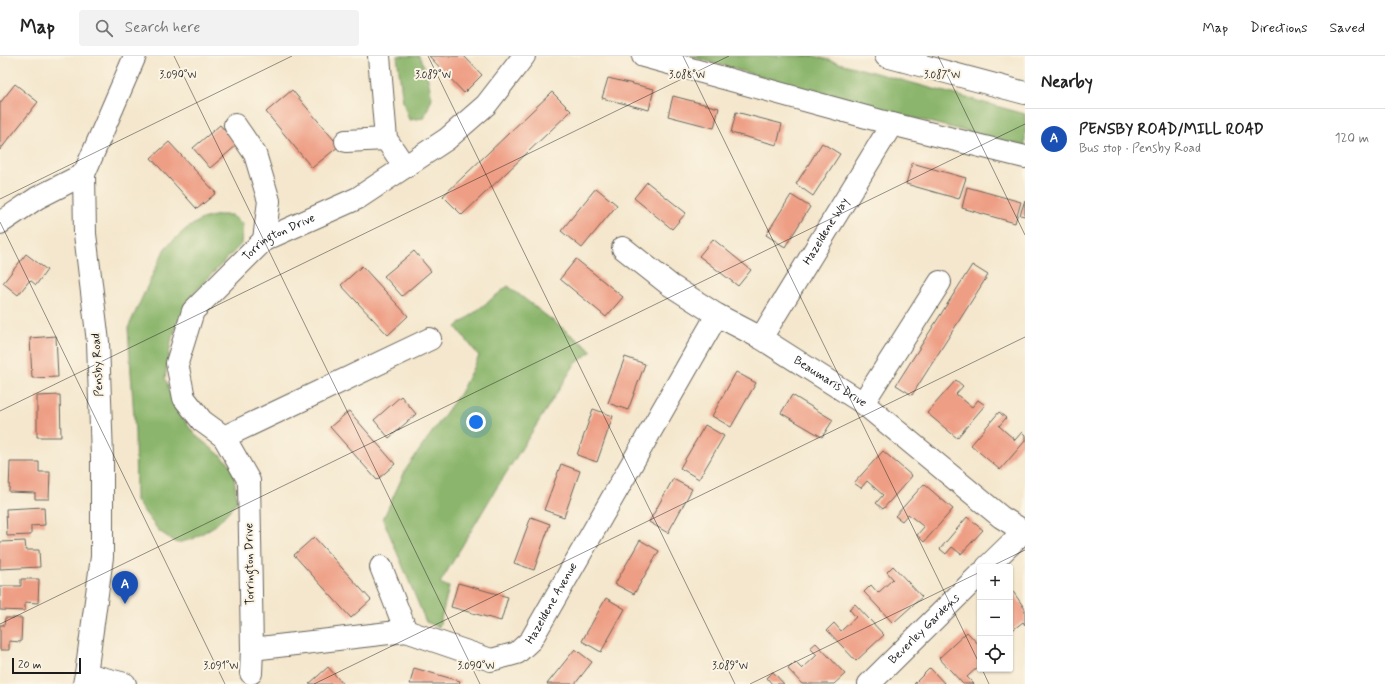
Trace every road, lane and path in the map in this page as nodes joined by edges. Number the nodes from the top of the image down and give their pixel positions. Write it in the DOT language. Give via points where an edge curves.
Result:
graph roads {
  1 [pos="135,56"];
  2 [pos="379,56"];
  3 [pos="524,56"];
  4 [pos="643,56"];
  5 [pos="886,56"];
  6 [pos="1025,93"];
  7 [pos="892,124"];
  8 [pos="235,126"];
  9 [pos="386,139"];
  10 [pos="346,141"];
  11 [pos="1025,156"];
  12 [pos="405,167"];
  13 [pos="84,174"];
  14 [pos="0,223"];
  15 [pos="264,240"];
  16 [pos="624,248"];
  17 [pos="940,282"];
  18 [pos="717,314"];
  19 [pos="761,338"];
  20 [pos="430,339"];
  21 [pos="862,403"];
  22 [pos="224,437"];
  23 [pos="1024,532"];
  24 [pos="990,564"];
  25 [pos="381,567"];
  26 [pos="977,577"];
  27 [pos="406,631"];
  28 [pos="252,649"];
  29 [pos="251,672"];
  30 [pos="85,679"];
  31 [pos="126,684"];
  32 [pos="869,684"];
  1 -- 13 [label="street, Pensby Road"];
  2 -- 9 [label="street"];
  3 -- 12 [label="street, Torrington Drive" via="486,105 447,139"];
  4 -- 7 [label="street"];
  5 -- 6 [label="street"];
  7 -- 11 [label="street"];
  7 -- 19 [label="street, Hazeldene Way"];
  8 -- 15 [label="street" via="255,154 269,201"];
  9 -- 10 [label="street"];
  9 -- 12 [label="street"];
  12 -- 15 [label="street, Torrington Drive" via="358,198"];
  13 -- 14 [label="street" via="37,198"];
  13 -- 30 [label="street, Pensby Road" via="85,234 98,342 102,480 102,557"];
  15 -- 22 [label="street, Torrington Drive" via="193,311 177,364 184,398 202,421"];
  16 -- 18 [label="street, Beaumaris Drive" via="670,285"];
  17 -- 21 [label="street"];
  18 -- 19 [label="street, Beaumaris Drive"];
  18 -- 27 [label="street, Hazeldene Avenue" via="531,640 517,654 491,660"];
  19 -- 21 [label="street, Beaumaris Drive"];
  20 -- 22 [label="street"];
  21 -- 23 [label="street, Beaumaris Drive" via="1001,517"];
  22 -- 28 [label="street, Torrington Drive" via="249,481"];
  23 -- 24 [label="street"];
  25 -- 27 [label="street"];
  26 -- 32 [label="street, Beverley Gardens"];
  27 -- 28 [label="street, Hazeldene Avenue"];
  28 -- 29 [label="street, Torrington Drive"];
  30 -- 31 [label="street"];
}
